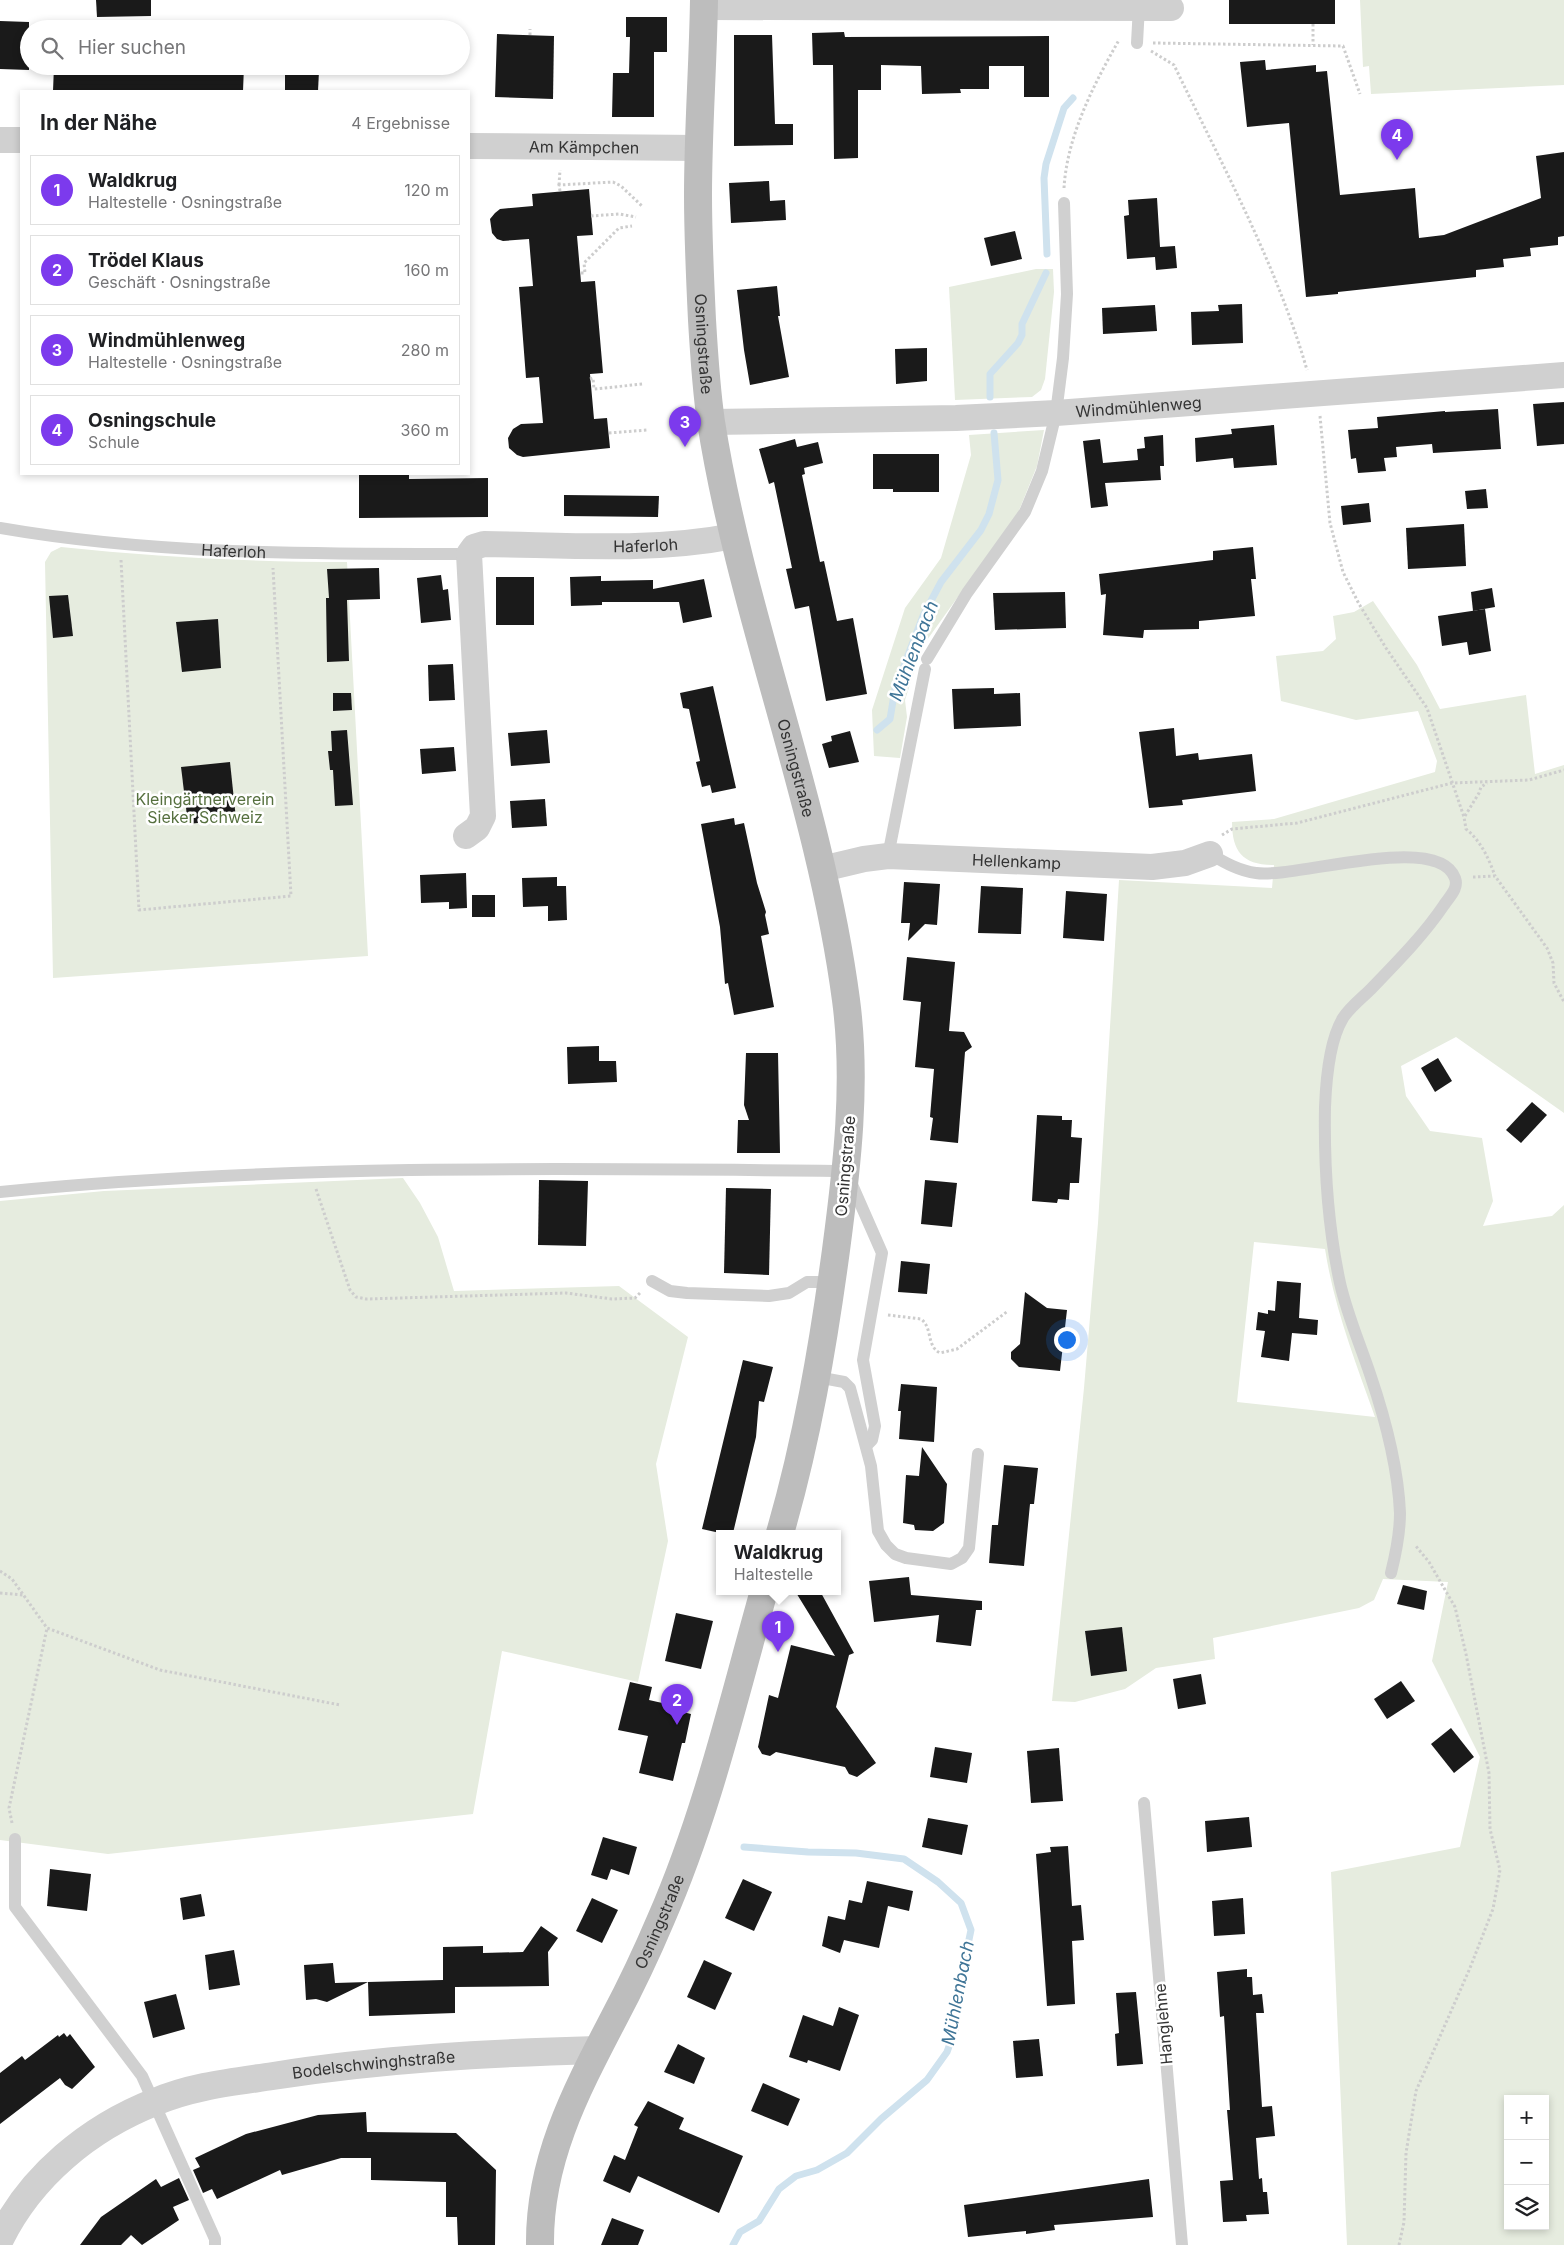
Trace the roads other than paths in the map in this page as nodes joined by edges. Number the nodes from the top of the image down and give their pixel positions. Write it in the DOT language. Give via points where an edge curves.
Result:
graph roads {
  1 [pos="704,4"];
  2 [pos="1140,4"];
  3 [pos="1171,8"];
  4 [pos="1137,43"];
  5 [pos="0,140"];
  6 [pos="20,140"];
  7 [pos="470,146"];
  8 [pos="699,148"];
  9 [pos="1064,203"];
  10 [pos="1564,376"];
  11 [pos="1056,413"];
  12 [pos="711,422"];
  13 [pos="0,528"];
  14 [pos="734,536"];
  15 [pos="469,554"];
  16 [pos="466,836"];
  17 [pos="1210,854"];
  18 [pos="888,856"];
  19 [pos="822,869"];
  20 [pos="846,1171"];
  21 [pos="0,1192"];
  22 [pos="652,1281"];
  23 [pos="832,1282"];
  24 [pos="817,1377"];
  25 [pos="866,1446"];
  26 [pos="978,1454"];
  27 [pos="781,1530"];
  28 [pos="1391,1572"];
  29 [pos="763,1595"];
  30 [pos="1144,1803"];
  31 [pos="15,1839"];
  32 [pos="597,2050"];
  33 [pos="154,2102"];
  34 [pos="0,2240"];
  35 [pos="215,2245"];
  36 [pos="540,2245"];
  37 [pos="1182,2245"];
  1 -- 2 [label="street"];
  1 -- 8 [label="main road, Osningstraße"];
  2 -- 3 [label="street"];
  2 -- 4 [label="lane"];
  5 -- 6 [label="street"];
  7 -- 8 [label="street, Am Kämpchen"];
  8 -- 12 [label="main road, Osningstraße" via="699,256"];
  9 -- 11 [label="lane" via="1067,294"];
  10 -- 11 [label="street, Windmühlenweg"];
  11 -- 12 [label="street, Windmühlenweg"];
  11 -- 18 [label="lane" via="1042,471 1025,512 967,593 926,664"];
  12 -- 14 [label="main road, Osningstraße"];
  13 -- 15 [label="lane, Haferloh" via="121,545 273,552"];
  14 -- 15 [label="street, Haferloh" via="660,546 484,544 474,547"];
  14 -- 19 [label="main road, Osningstraße"];
  15 -- 16 [label="street" via="483,816 477,828"];
  17 -- 18 [label="street, Hellenkamp" via="1185,863 1152,867"];
  17 -- 28 [label="lane" via="1256,874 1276,874 1391,856 1428,859 1447,868 1455,878 1455,890 1427,931 1343,1018 1329,1058 1325,1107 1327,1169 1338,1274 1381,1409 1395,1475 1400,1512"];
  18 -- 19 [label="street, Hellenkamp"];
  19 -- 20 [label="main road, Osningstraße" via="847,1010 851,1069"];
  20 -- 21 [label="lane" via="407,1170 90,1183"];
  20 -- 23 [label="main road, Osningstraße"];
  20 -- 25 [label="lane" via="882,1253 863,1360 875,1426 872,1440"];
  22 -- 23 [label="lane" via="670,1291 769,1296 789,1293 807,1282"];
  23 -- 24 [label="main road, Osningstraße"];
  24 -- 25 [label="lane" via="844,1382 850,1388"];
  24 -- 27 [label="main road, Osningstraße" via="800,1462"];
  25 -- 26 [label="lane" via="878,1530 886,1544 895,1554 906,1558 951,1564 962,1558 969,1548"];
  29 -- 32 [label="main road, Osningstraße" via="701,1813 661,1918"];
  30 -- 37 [label="lane, Hanglehne"];
  31 -- 33 [label="lane" via="15,1907 133,2062"];
  32 -- 33 [label="street, Bodelschwinghstraße" via="527,2052 309,2070 216,2084"];
  32 -- 36 [label="main road, Osningstraße" via="564,2118 552,2155 543,2192"];
  33 -- 34 [label="street, Bodelschwinghstraße" via="112,2122 71,2150 36,2183"];
  33 -- 35 [label="lane"];
}
